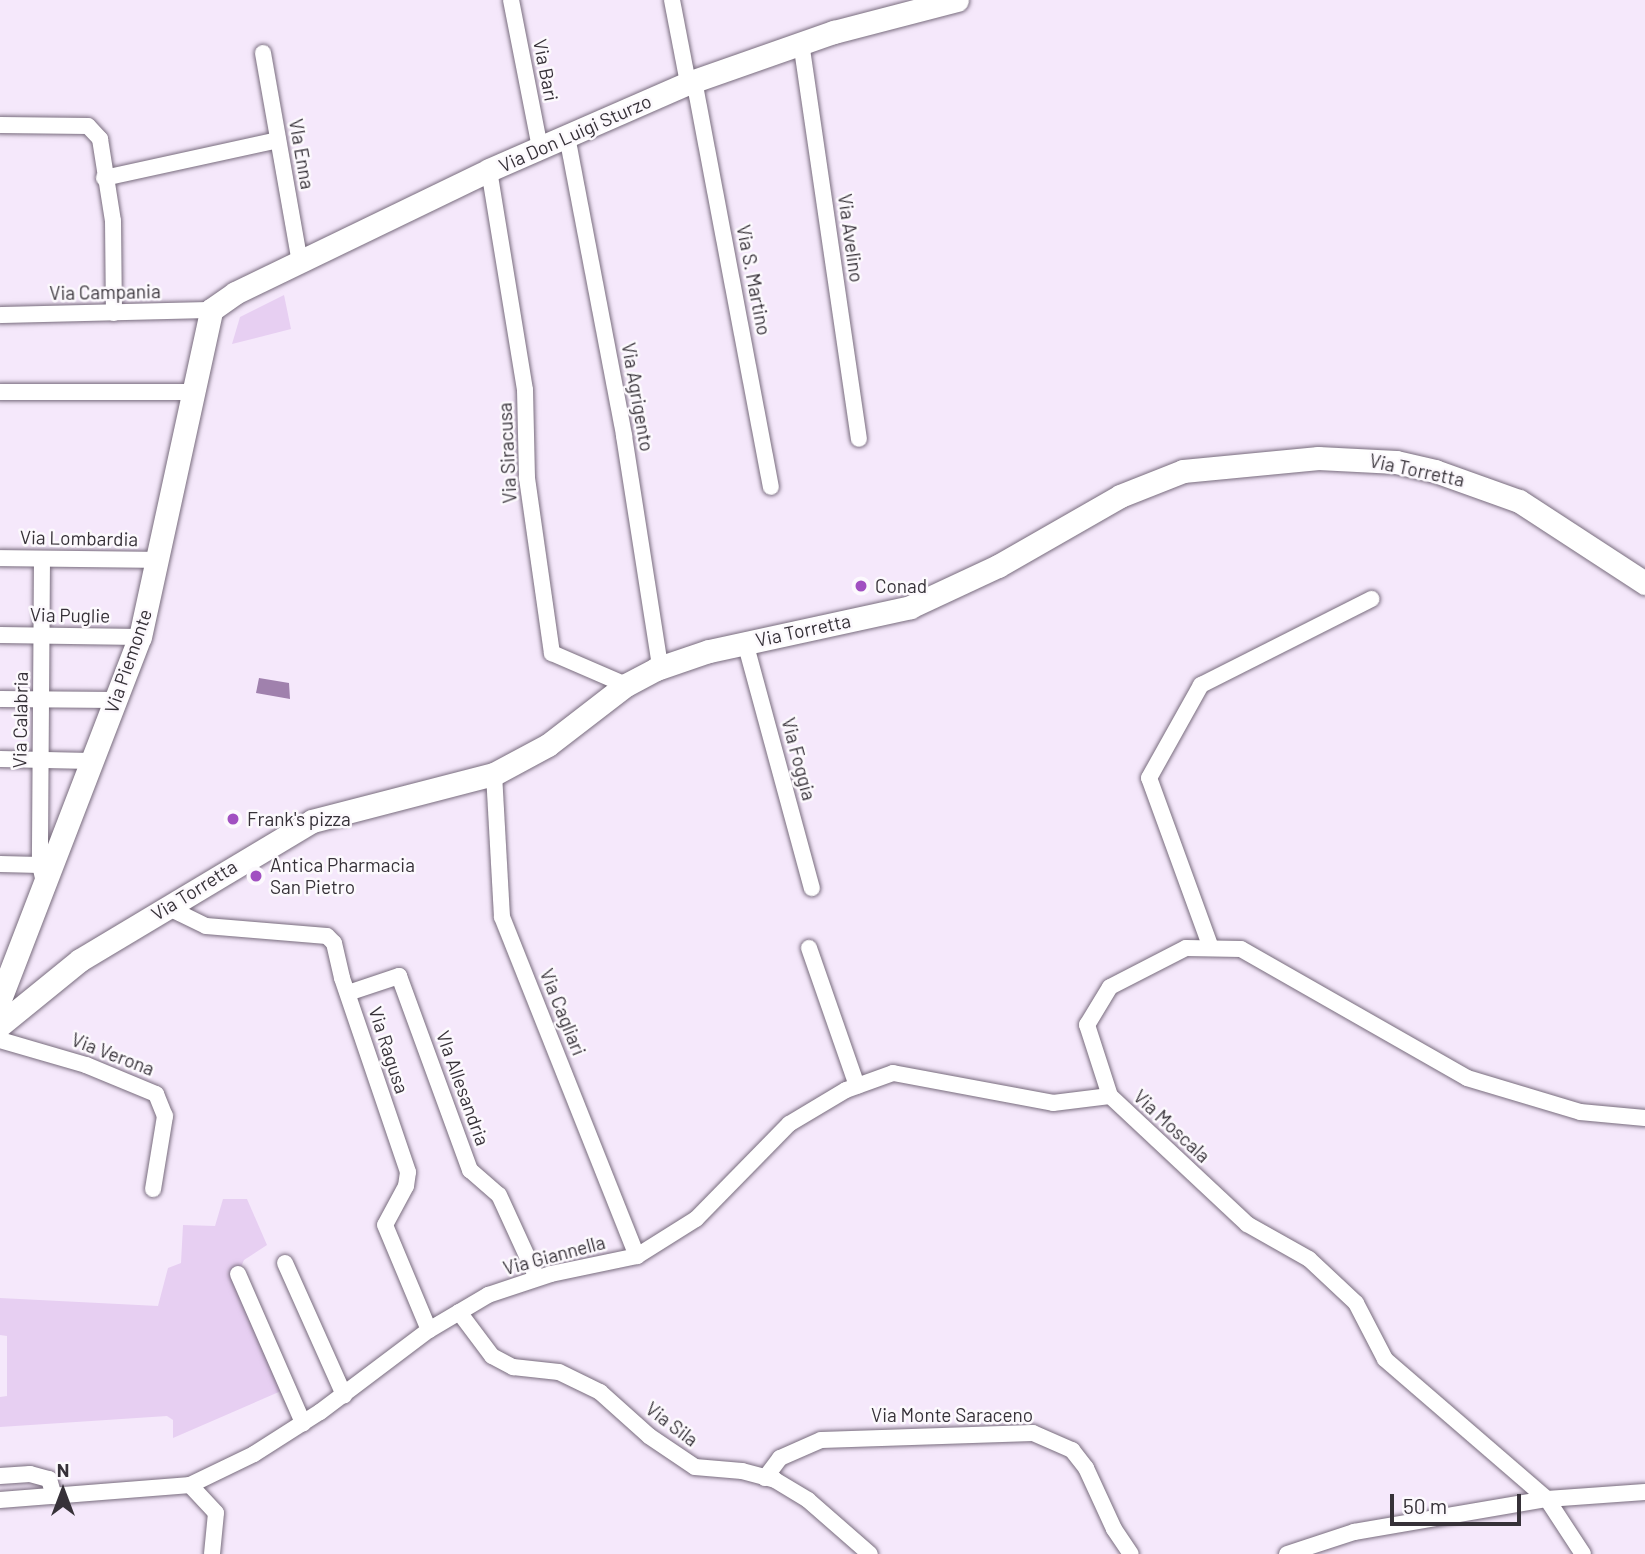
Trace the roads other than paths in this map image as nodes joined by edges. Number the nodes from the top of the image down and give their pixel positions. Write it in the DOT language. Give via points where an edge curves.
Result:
graph roads {
  1 [pos="511,0"];
  2 [pos="672,0"];
  3 [pos="957,0"];
  4 [pos="801,42"];
  5 [pos="264,53"];
  6 [pos="691,81"];
  7 [pos="0,125"];
  8 [pos="567,136"];
  9 [pos="278,140"];
  10 [pos="540,148"];
  11 [pos="489,170"];
  12 [pos="104,178"];
  13 [pos="300,262"];
  14 [pos="211,310"];
  15 [pos="114,313"];
  16 [pos="0,315"];
  17 [pos="0,392"];
  18 [pos="195,392"];
  19 [pos="859,439"];
  20 [pos="771,487"];
  21 [pos="0,558"];
  22 [pos="42,559"];
  23 [pos="158,560"];
  24 [pos="1645,583"];
  25 [pos="1371,599"];
  26 [pos="0,635"];
  27 [pos="42,635"];
  28 [pos="140,637"];
  29 [pos="745,642"];
  30 [pos="660,667"];
  31 [pos="626,685"];
  32 [pos="0,699"];
  33 [pos="42,699"];
  34 [pos="116,700"];
  35 [pos="0,759"];
  36 [pos="41,760"];
  37 [pos="91,761"];
  38 [pos="495,774"];
  39 [pos="0,864"];
  40 [pos="42,873"];
  41 [pos="812,888"];
  42 [pos="167,907"];
  43 [pos="809,948"];
  44 [pos="1211,948"];
  45 [pos="348,993"];
  46 [pos="0,999"];
  47 [pos="0,1025"];
  48 [pos="0,1040"];
  49 [pos="857,1086"];
  50 [pos="1110,1096"];
  51 [pos="1645,1118"];
  52 [pos="153,1189"];
  53 [pos="637,1256"];
  54 [pos="285,1263"];
  55 [pos="238,1274"];
  56 [pos="537,1278"];
  57 [pos="459,1312"];
  58 [pos="429,1330"];
  59 [pos="344,1395"];
  60 [pos="303,1423"];
  61 [pos="0,1476"];
  62 [pos="765,1478"];
  63 [pos="190,1485"];
  64 [pos="1645,1492"];
  65 [pos="54,1496"];
  66 [pos="1547,1499"];
  67 [pos="0,1500"];
  68 [pos="212,1554"];
  69 [pos="870,1554"];
  70 [pos="1131,1554"];
  71 [pos="1287,1554"];
  72 [pos="1583,1554"];
  1 -- 10 [label="street, Via Bari"];
  2 -- 6 [label="street, Via S. Martino"];
  3 -- 4 [label="street, Via Don Luigi Sturzo"];
  4 -- 6 [label="street, Via Don Luigi Sturzo"];
  4 -- 19 [label="street, Via Avelino"];
  5 -- 9 [label="street, VIa Enna"];
  6 -- 8 [label="street, Via Don Luigi Sturzo"];
  6 -- 20 [label="street, Via S. Martino"];
  7 -- 12 [label="street" via="88,126 100,139"];
  8 -- 10 [label="street, Via Don Luigi Sturzo"];
  8 -- 30 [label="street, Via Agrigento" via="624,436"];
  9 -- 12 [label="street"];
  9 -- 13 [label="street, VIa Enna"];
  10 -- 11 [label="street, Via Don Luigi Sturzo"];
  11 -- 13 [label="street, Via Don Luigi Sturzo"];
  11 -- 31 [label="street, Via Siracusa" via="525,390 527,478 552,653"];
  12 -- 15 [label="street" via="113,221"];
  13 -- 14 [label="street, Via Don Luigi Sturzo" via="235,293"];
  14 -- 15 [label="street, Via Campania"];
  14 -- 18 [label="street, Via Piemonte"];
  15 -- 16 [label="street, Via Campania"];
  17 -- 18 [label="street"];
  18 -- 23 [label="street, Via Piemonte"];
  21 -- 22 [label="street, Via Lombardia"];
  22 -- 23 [label="street, Via Lombardia"];
  22 -- 27 [label="street, Via Calabria"];
  23 -- 28 [label="street, Via Piemonte"];
  24 -- 29 [label="street, Via Torretta" via="1551,519 1474,482 1395,462 1318,458 1183,471 1120,496 1010,560 910,607"];
  25 -- 44 [label="street" via="1201,685 1149,778"];
  26 -- 27 [label="street, Via Puglie"];
  27 -- 28 [label="street, Via Puglie"];
  27 -- 33 [label="street, Via Calabria"];
  28 -- 34 [label="street, Via Piemonte"];
  29 -- 30 [label="street, Via Torretta"];
  29 -- 41 [label="street, Via Foggia"];
  30 -- 31 [label="street, Via Torretta"];
  31 -- 38 [label="street, Via Torretta" via="548,745"];
  32 -- 33 [label="street"];
  33 -- 34 [label="street"];
  33 -- 36 [label="street, Via Calabria"];
  34 -- 37 [label="street, Via Piemonte"];
  35 -- 36 [label="street"];
  36 -- 37 [label="street"];
  36 -- 40 [label="street, Via Calabria"];
  37 -- 40 [label="street, Via Piemonte"];
  38 -- 42 [label="street, Via Torretta" via="312,821"];
  38 -- 53 [label="street, Via Cagliari" via="502,917"];
  39 -- 40 [label="street"];
  40 -- 46 [label="street, Via Piemonte"];
  42 -- 45 [label="street, Via Ragusa" via="206,926 327,936 334,943"];
  42 -- 47 [label="street, Via Torretta" via="80,960"];
  43 -- 49 [label="street"];
  44 -- 50 [label="street, Via Moscala" via="1186,948 1110,987 1087,1025"];
  44 -- 51 [label="street, Via Moscala" via="1241,949 1467,1078 1580,1112"];
  45 -- 56 [label="street, VIa Allesandria" via="399,976 470,1170 499,1195"];
  45 -- 58 [label="street, Via Ragusa" via="408,1172 406,1186 384,1225"];
  48 -- 52 [label="street, Via Verona" via="86,1065 156,1094 165,1116"];
  49 -- 50 [label="street, Via Giannella" via="893,1073 1053,1103"];
  49 -- 53 [label="street, Via Giannella" via="789,1124 696,1219"];
  50 -- 66 [label="street, Via Moscala" via="1247,1224 1318,1268 1356,1303 1385,1359"];
  53 -- 56 [label="street, Via Giannella"];
  54 -- 59 [label="street"];
  55 -- 60 [label="street"];
  56 -- 57 [label="street, Via Giannella" via="488,1295"];
  57 -- 58 [label="street, Via Giannella"];
  57 -- 62 [label="street, Via Sila" via="492,1356 513,1367 559,1372 600,1392 649,1436 695,1467"];
  58 -- 59 [label="street, Via Giannella"];
  59 -- 60 [label="street, Via Giannella"];
  60 -- 63 [label="street, Via Giannella" via="254,1454"];
  61 -- 65 [label="street" via="30,1474 49,1479"];
  62 -- 69 [label="street, Via Sila" via="808,1500"];
  62 -- 70 [label="street, Via Monte Saraceno" via="780,1458 821,1440 1033,1433 1055,1440 1079,1459"];
  63 -- 65 [label="street, Via Giannella"];
  63 -- 68 [label="street" via="216,1513"];
  64 -- 66 [label="street"];
  65 -- 67 [label="street, Via Giannella"];
  66 -- 71 [label="street" via="1354,1532"];
  66 -- 72 [label="street, Via Moscala"];
}
